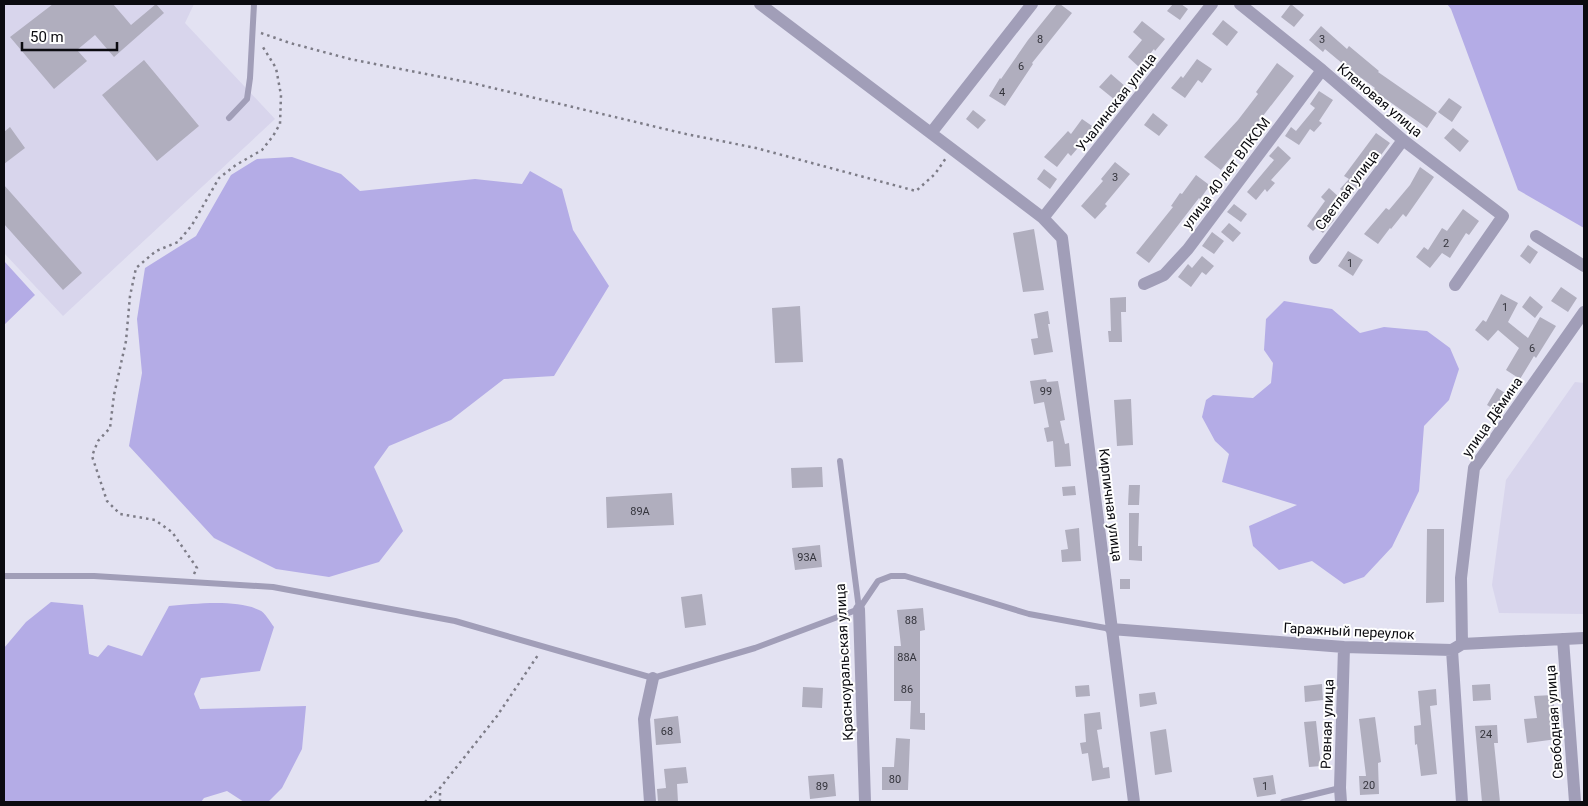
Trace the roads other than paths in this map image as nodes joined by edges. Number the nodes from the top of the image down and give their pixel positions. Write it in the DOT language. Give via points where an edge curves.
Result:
graph roads {
  1 [pos="254,4"];
  2 [pos="760,4"];
  3 [pos="1032,4"];
  4 [pos="1212,4"];
  5 [pos="1240,4"];
  6 [pos="1322,70"];
  7 [pos="228,118"];
  8 [pos="931,133"];
  9 [pos="1402,140"];
  10 [pos="1043,218"];
  11 [pos="1536,236"];
  12 [pos="1315,258"];
  13 [pos="1584,266"];
  14 [pos="1144,284"];
  15 [pos="1455,285"];
  16 [pos="1584,312"];
  17 [pos="840,461"];
  18 [pos="4,576"];
  19 [pos="859,609"];
  20 [pos="1111,629"];
  21 [pos="1584,638"];
  22 [pos="1563,639"];
  23 [pos="1344,647"];
  24 [pos="1457,647"];
  25 [pos="653,678"];
  26 [pos="1340,788"];
  27 [pos="650,802"];
  28 [pos="865,802"];
  29 [pos="1134,802"];
  30 [pos="1283,802"];
  31 [pos="1341,802"];
  32 [pos="1462,802"];
  33 [pos="1575,802"];
  1 -- 7 [label="lane" via="247,99"];
  2 -- 8 [label="street, Кирпичная улица"];
  3 -- 8 [label="street"];
  4 -- 10 [label="street, Учалинская улица"];
  5 -- 6 [label="street, Кленовая улица"];
  6 -- 9 [label="street, Кленовая улица"];
  6 -- 14 [label="street, улица 40 лет ВЛКСМ" via="1188,249 1164,275"];
  8 -- 10 [label="street, Кирпичная улица"];
  9 -- 12 [label="street, Светлая улица"];
  9 -- 15 [label="street, Кленовая улица" via="1504,216"];
  10 -- 20 [label="street, Кирпичная улица" via="1062,238"];
  11 -- 13 [label="street"];
  16 -- 24 [label="street, улица Дёмина" via="1474,468"];
  17 -- 19 [label="lane, Красноуральская улица"];
  18 -- 25 [label="lane" via="94,576 273,587 455,621"];
  19 -- 20 [label="lane" via="878,582 891,576 905,576 1030,614"];
  19 -- 25 [label="lane" via="755,648"];
  19 -- 28 [label="street, Красноуральская улица"];
  20 -- 23 [label="street, Гаражный переулок"];
  20 -- 29 [label="street, Кирпичная улица"];
  21 -- 22 [label="street, Гаражный переулок"];
  22 -- 24 [label="street, Гаражный переулок"];
  22 -- 33 [label="street, Свободная улица"];
  23 -- 24 [label="street, Гаражный переулок"];
  23 -- 26 [label="street, Ровная улица"];
  24 -- 32 [label="street, улица Дёмина"];
  25 -- 27 [label="street" via="644,719"];
  26 -- 30 [label="lane"];
  26 -- 31 [label="street, Ровная улица"];
}
